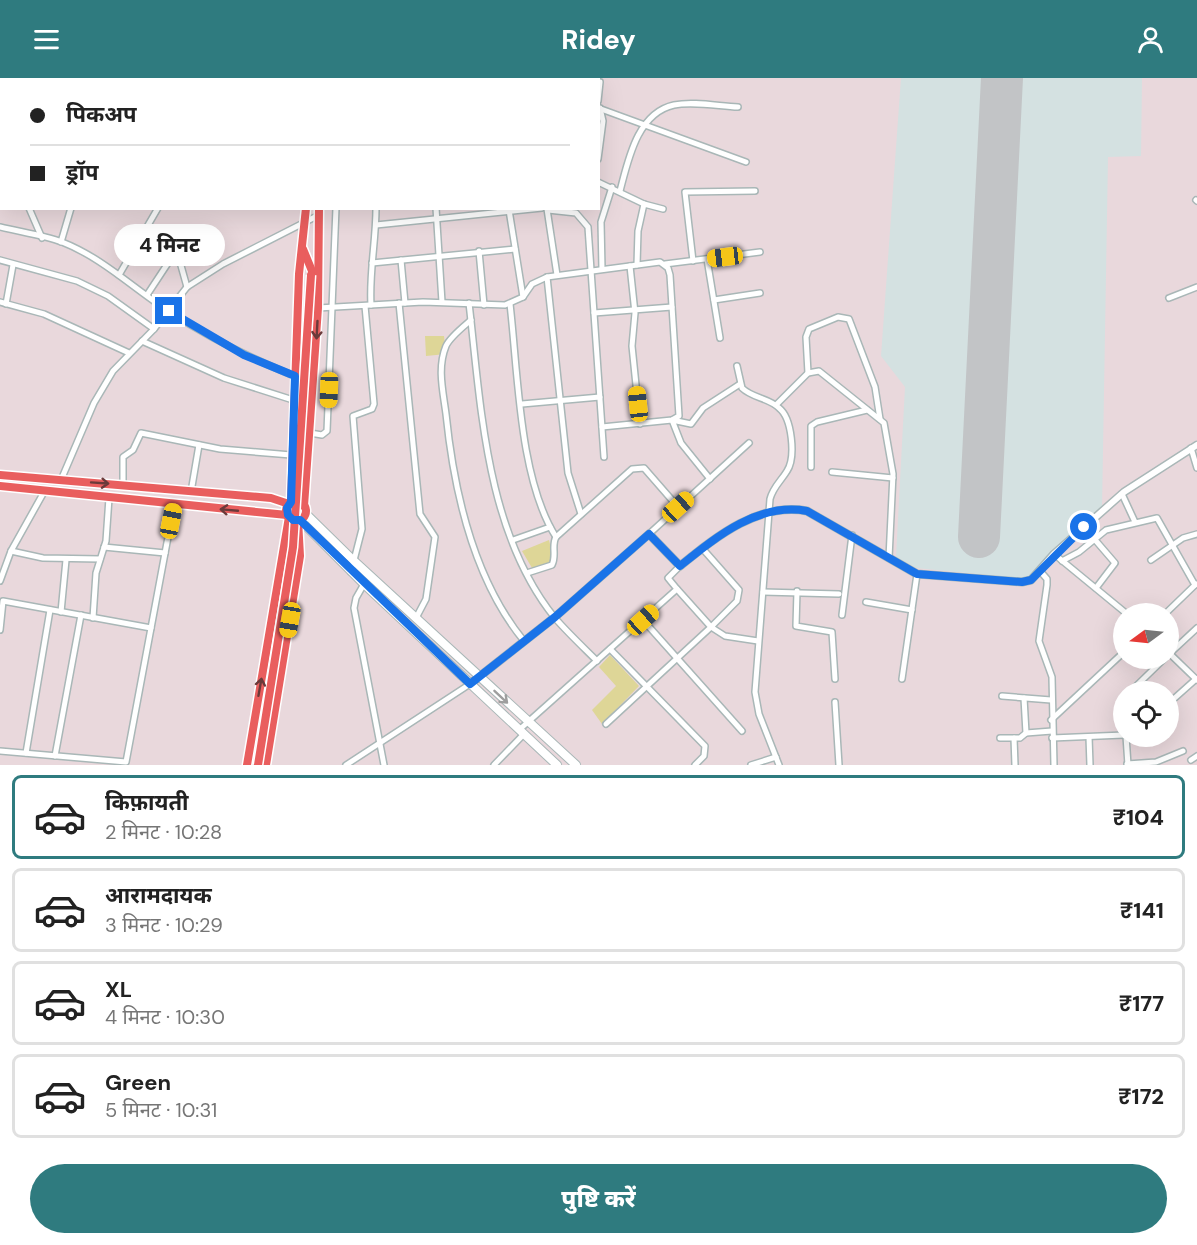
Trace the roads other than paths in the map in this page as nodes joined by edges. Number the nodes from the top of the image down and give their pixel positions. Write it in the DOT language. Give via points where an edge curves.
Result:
graph roads {
  1 [pos="738,107"];
  2 [pos="600,108"];
  3 [pos="647,125"];
  4 [pos="600,144"];
  5 [pos="746,162"];
  6 [pos="600,183"];
  7 [pos="612,187"];
  8 [pos="620,191"];
  9 [pos="755,191"];
  10 [pos="644,204"];
  11 [pos="663,209"];
  12 [pos="30,210"];
  13 [pos="70,210"];
  14 [pos="157,210"];
  15 [pos="306,210"];
  16 [pos="336,210"];
  17 [pos="376,210"];
  18 [pos="436,210"];
  19 [pos="509,210"];
  20 [pos="545,210"];
  21 [pos="567,210"];
  22 [pos="319,212"];
  23 [pos="436,218"];
  24 [pos="305,222"];
  25 [pos="376,225"];
  26 [pos="0,227"];
  27 [pos="42,238"];
  28 [pos="61,242"];
  29 [pos="319,246"];
  30 [pos="302,248"];
  31 [pos="515,249"];
  32 [pos="478,251"];
  33 [pos="760,252"];
  34 [pos="438,256"];
  35 [pos="707,259"];
  36 [pos="0,260"];
  37 [pos="401,260"];
  38 [pos="693,261"];
  39 [pos="372,263"];
  40 [pos="665,264"];
  41 [pos="13,265"];
  42 [pos="633,265"];
  43 [pos="602,269"];
  44 [pos="591,270"];
  45 [pos="312,273"];
  46 [pos="119,275"];
  47 [pos="557,275"];
  48 [pos="547,277"];
  49 [pos="187,287"];
  50 [pos="1197,287"];
  51 [pos="760,293"];
  52 [pos="147,295"];
  53 [pos="523,297"];
  54 [pos="1169,298"];
  55 [pos="714,300"];
  56 [pos="442,302"];
  57 [pos="3,303"];
  58 [pos="402,303"];
  59 [pos="469,303"];
  60 [pos="510,304"];
  61 [pos="368,305"];
  62 [pos="484,305"];
  63 [pos="672,307"];
  64 [pos="318,308"];
  65 [pos="332,308"];
  66 [pos="634,310"];
  67 [pos="169,311"];
  68 [pos="594,313"];
  69 [pos="471,320"];
  70 [pos="154,328"];
  71 [pos="720,338"];
  72 [pos="142,341"];
  73 [pos="129,353"];
  74 [pos="737,366"];
  75 [pos="808,373"];
  76 [pos="295,376"];
  77 [pos="314,384"];
  78 [pos="740,384"];
  79 [pos="600,398"];
  80 [pos="293,400"];
  81 [pos="561,401"];
  82 [pos="522,404"];
  83 [pos="776,405"];
  84 [pos="867,410"];
  85 [pos="880,419"];
  86 [pos="672,420"];
  87 [pos="640,424"];
  88 [pos="602,427"];
  89 [pos="310,433"];
  90 [pos="749,443"];
  91 [pos="199,445"];
  92 [pos="1194,446"];
  93 [pos="291,455"];
  94 [pos="604,457"];
  95 [pos="811,467"];
  96 [pos="1197,468"];
  97 [pos="832,472"];
  98 [pos="0,475"];
  99 [pos="893,478"];
  100 [pos="710,479"];
  101 [pos="61,480"];
  102 [pos="123,484"];
  103 [pos="0,486"];
  104 [pos="44,492"];
  105 [pos="191,492"];
  106 [pos="1122,494"];
  107 [pos="109,498"];
  108 [pos="290,503"];
  109 [pos="174,505"];
  110 [pos="678,507"];
  111 [pos="769,512"];
  112 [pos="581,514"];
  113 [pos="297,515"];
  114 [pos="1135,522"];
  115 [pos="550,527"];
  116 [pos="1084,527"];
  117 [pos="649,534"];
  118 [pos="1197,534"];
  119 [pos="852,536"];
  120 [pos="556,537"];
  121 [pos="1095,538"];
  122 [pos="513,540"];
  123 [pos="1170,546"];
  124 [pos="104,548"];
  125 [pos="702,548"];
  126 [pos="11,551"];
  127 [pos="165,553"];
  128 [pos="1054,554"];
  129 [pos="889,558"];
  130 [pos="100,559"];
  131 [pos="0,560"];
  132 [pos="66,560"];
  133 [pos="1151,560"];
  134 [pos="7,561"];
  135 [pos="354,561"];
  136 [pos="1062,561"];
  137 [pos="680,566"];
  138 [pos="1040,571"];
  139 [pos="351,572"];
  140 [pos="527,573"];
  141 [pos="917,574"];
  142 [pos="0,579"];
  143 [pos="364,584"];
  144 [pos="1196,584"];
  145 [pos="1096,588"];
  146 [pos="677,590"];
  147 [pos="797,591"];
  148 [pos="763,592"];
  149 [pos="839,594"];
  150 [pos="2,601"];
  151 [pos="866,602"];
  152 [pos="1114,603"];
  153 [pos="1176,603"];
  154 [pos="50,610"];
  155 [pos="912,610"];
  156 [pos="61,612"];
  157 [pos="81,615"];
  158 [pos="842,615"];
  159 [pos="555,617"];
  160 [pos="93,618"];
  161 [pos="416,618"];
  162 [pos="643,620"];
  163 [pos="711,627"];
  164 [pos="151,628"];
  165 [pos="1197,628"];
  166 [pos="0,630"];
  167 [pos="524,641"];
  168 [pos="758,641"];
  169 [pos="1179,644"];
  170 [pos="610,649"];
  171 [pos="677,658"];
  172 [pos="597,661"];
  173 [pos="1113,662"];
  174 [pos="1179,662"];
  175 [pos="1154,669"];
  176 [pos="480,677"];
  177 [pos="902,679"];
  178 [pos="1197,679"];
  179 [pos="835,680"];
  180 [pos="1141,681"];
  181 [pos="470,684"];
  182 [pos="645,686"];
  183 [pos="1179,695"];
  184 [pos="1002,696"];
  185 [pos="1024,698"];
  186 [pos="1051,700"];
  187 [pos="835,702"];
  188 [pos="255,718"];
  189 [pos="273,719"];
  190 [pos="1051,720"];
  191 [pos="528,721"];
  192 [pos="606,724"];
  193 [pos="742,731"];
  194 [pos="521,732"];
  195 [pos="1026,733"];
  196 [pos="1052,735"];
  197 [pos="1089,736"];
  198 [pos="1113,736"];
  199 [pos="1000,738"];
  200 [pos="1014,738"];
  201 [pos="381,741"];
  202 [pos="1126,747"];
  203 [pos="0,751"];
  204 [pos="1183,751"];
  205 [pos="26,753"];
  206 [pos="55,756"];
  207 [pos="1197,756"];
  208 [pos="776,757"];
  209 [pos="1191,760"];
  210 [pos="126,764"];
  211 [pos="1127,764"];
  212 [pos="247,765"];
  213 [pos="258,765"];
  214 [pos="266,765"];
  215 [pos="348,765"];
  216 [pos="384,765"];
  217 [pos="494,765"];
  218 [pos="556,765"];
  219 [pos="576,765"];
  220 [pos="695,765"];
  221 [pos="751,765"];
  222 [pos="779,765"];
  223 [pos="839,765"];
  224 [pos="1015,765"];
  225 [pos="1054,765"];
  226 [pos="1090,765"];
  1 -- 3 [label="street" via="671,106"];
  2 -- 3 [label="street"];
  2 -- 4 [label="street" via="603,121"];
  3 -- 5 [label="street"];
  3 -- 8 [label="street" via="631,149"];
  6 -- 7 [label="street"];
  7 -- 8 [label="street"];
  7 -- 43 [label="street" via="600,222"];
  8 -- 10 [label="street"];
  9 -- 38 [label="street" via="685,192"];
  10 -- 11 [label="street"];
  10 -- 42 [label="street"];
  12 -- 27 [label="street"];
  13 -- 28 [label="street"];
  14 -- 46 [label="street"];
  15 -- 24 [label="main road"];
  16 -- 65 [label="street"];
  17 -- 25 [label="street"];
  18 -- 23 [label="street"];
  19 -- 23 [label="street"];
  19 -- 31 [label="street"];
  20 -- 47 [label="street"];
  21 -- 44 [label="street" via="583,219 590,236"];
  22 -- 24 [label="street"];
  22 -- 29 [label="main road"];
  23 -- 25 [label="street"];
  23 -- 34 [label="street"];
  24 -- 30 [label="main road"];
  24 -- 49 [label="street"];
  25 -- 39 [label="street"];
  26 -- 27 [label="street"];
  27 -- 28 [label="street"];
  28 -- 46 [label="street"];
  29 -- 45 [label="main road"];
  29 -- 64 [label="main road"];
  30 -- 45 [label="main road"];
  30 -- 76 [label="main road"];
  31 -- 32 [label="street"];
  31 -- 53 [label="street"];
  32 -- 34 [label="street"];
  32 -- 62 [label="street"];
  33 -- 35 [label="street"];
  34 -- 37 [label="street"];
  34 -- 56 [label="street"];
  35 -- 38 [label="street"];
  35 -- 55 [label="street"];
  36 -- 41 [label="street"];
  37 -- 39 [label="street"];
  37 -- 58 [label="street"];
  38 -- 40 [label="street"];
  39 -- 61 [label="street"];
  40 -- 42 [label="street"];
  40 -- 63 [label="street" via="670,275"];
  41 -- 57 [label="street"];
  41 -- 70 [label="street" via="77,280"];
  42 -- 43 [label="street"];
  42 -- 66 [label="street"];
  43 -- 44 [label="street"];
  44 -- 47 [label="street"];
  44 -- 68 [label="street"];
  45 -- 213 [label="main road, bridge" via="293,547"];
  46 -- 52 [label="street"];
  47 -- 48 [label="street"];
  48 -- 53 [label="street" via="532,284"];
  48 -- 81 [label="street"];
  49 -- 52 [label="street" via="178,255 174,254"];
  49 -- 67 [label="street"];
  50 -- 54 [label="street"];
  51 -- 55 [label="street"];
  52 -- 67 [label="street"];
  53 -- 60 [label="street"];
  55 -- 71 [label="street"];
  56 -- 58 [label="street"];
  56 -- 59 [label="street"];
  57 -- 73 [label="street" via="44,314"];
  58 -- 61 [label="street"];
  58 -- 161 [label="street" via="420,514 435,537 426,599"];
  59 -- 62 [label="street"];
  59 -- 69 [label="street"];
  60 -- 62 [label="street"];
  60 -- 82 [label="street"];
  61 -- 65 [label="street"];
  61 -- 135 [label="street" via="374,404 372,409 353,416 362,513"];
  63 -- 66 [label="street"];
  63 -- 86 [label="street" via="680,412"];
  64 -- 65 [label="street"];
  64 -- 77 [label="main road, one-way"];
  65 -- 89 [label="street" via="327,431 322,435"];
  66 -- 68 [label="street"];
  66 -- 87 [label="street" via="632,346"];
  67 -- 70 [label="street"];
  67 -- 76 [label="street" via="244,355"];
  68 -- 79 [label="street"];
  69 -- 122 [label="street" via="487,456"];
  69 -- 167 [label="street" via="447,344 441,367 454,482 496,603"];
  70 -- 72 [label="street"];
  72 -- 73 [label="street"];
  72 -- 80 [label="street" via="224,378"];
  73 -- 101 [label="street" via="113,371 94,404"];
  74 -- 78 [label="street"];
  75 -- 83 [label="street"];
  75 -- 84 [label="street" via="825,374"];
  75 -- 85 [label="street" via="809,329 838,317 849,319 875,387"];
  76 -- 77 [label="street"];
  76 -- 80 [label="main road"];
  77 -- 89 [label="main road"];
  78 -- 83 [label="street" via="745,392"];
  78 -- 86 [label="street" via="703,408 691,424"];
  79 -- 81 [label="street"];
  79 -- 88 [label="street"];
  80 -- 93 [label="main road"];
  81 -- 82 [label="street"];
  81 -- 112 [label="street" via="568,473"];
  82 -- 115 [label="street" via="531,474"];
  83 -- 111 [label="street" via="789,420 791,458 788,470 771,494"];
  84 -- 85 [label="street"];
  84 -- 95 [label="street" via="811,426"];
  85 -- 99 [label="street" via="887,430"];
  86 -- 87 [label="street"];
  86 -- 100 [label="street" via="681,443"];
  87 -- 88 [label="street"];
  88 -- 94 [label="street"];
  89 -- 113 [label="main road"];
  90 -- 100 [label="street"];
  91 -- 93 [label="street"];
  91 -- 102 [label="street" via="141,433 133,450 123,457"];
  91 -- 105 [label="street"];
  92 -- 96 [label="street"];
  92 -- 106 [label="street"];
  93 -- 108 [label="main road"];
  97 -- 99 [label="street"];
  98 -- 101 [label="main road"];
  99 -- 129 [label="street"];
  100 -- 110 [label="street"];
  101 -- 102 [label="main road, one-way"];
  102 -- 105 [label="main road"];
  103 -- 104 [label="main road"];
  104 -- 107 [label="main road"];
  104 -- 126 [label="street"];
  105 -- 108 [label="main road"];
  106 -- 114 [label="street"];
  106 -- 116 [label="street"];
  107 -- 109 [label="main road"];
  107 -- 124 [label="street"];
  108 -- 113 [label="main road"];
  108 -- 113 [label="main road" via="298,501"];
  113 -- 109 [label="main road, one-way"];
  109 -- 127 [label="street"];
  110 -- 112 [label="street" via="639,467"];
  110 -- 117 [label="street"];
  111 -- 119 [label="street" via="787,508 807,511"];
  111 -- 125 [label="street" via="722,532"];
  111 -- 148 [label="street"];
  112 -- 120 [label="street"];
  113 -- 135 [label="main road"];
  113 -- 139 [label="main road"];
  188 -- 113 [label="main road, one-way"];
  113 -- 189 [label="main road" via="300,556"];
  114 -- 121 [label="street" via="1106,530"];
  114 -- 123 [label="street" via="1160,519"];
  115 -- 120 [label="street"];
  115 -- 122 [label="street"];
  116 -- 121 [label="street"];
  116 -- 128 [label="street"];
  117 -- 137 [label="street"];
  117 -- 159 [label="street"];
  118 -- 123 [label="street"];
  119 -- 129 [label="street"];
  119 -- 158 [label="street"];
  120 -- 140 [label="street" via="552,565"];
  121 -- 136 [label="street"];
  121 -- 145 [label="street" via="1115,563"];
  122 -- 140 [label="street"];
  123 -- 133 [label="street"];
  123 -- 144 [label="street"];
  124 -- 127 [label="street"];
  124 -- 130 [label="street"];
  125 -- 137 [label="street"];
  125 -- 163 [label="street" via="739,590 737,601"];
  126 -- 132 [label="street"];
  126 -- 134 [label="street"];
  127 -- 164 [label="street"];
  128 -- 136 [label="street"];
  128 -- 138 [label="street"];
  129 -- 141 [label="street"];
  130 -- 132 [label="street"];
  130 -- 160 [label="street"];
  131 -- 134 [label="street"];
  132 -- 156 [label="street"];
  134 -- 142 [label="street"];
  135 -- 139 [label="street"];
  135 -- 161 [label="main road"];
  136 -- 145 [label="street"];
  137 -- 146 [label="street" via="668,578"];
  138 -- 141 [label="street" via="1022,582"];
  138 -- 186 [label="street" via="1047,585 1038,640 1052,677"];
  139 -- 143 [label="main road"];
  140 -- 159 [label="street"];
  141 -- 155 [label="street"];
  143 -- 181 [label="main road"];
  143 -- 201 [label="street" via="354,608"];
  144 -- 153 [label="street"];
  145 -- 152 [label="street"];
  146 -- 162 [label="street"];
  146 -- 163 [label="street"];
  147 -- 148 [label="street"];
  147 -- 149 [label="street"];
  147 -- 179 [label="street" via="796,626 832,632"];
  148 -- 168 [label="street"];
  150 -- 154 [label="street"];
  150 -- 166 [label="street"];
  151 -- 155 [label="street"];
  154 -- 156 [label="street"];
  154 -- 205 [label="street"];
  155 -- 177 [label="street"];
  156 -- 157 [label="street"];
  157 -- 160 [label="street"];
  157 -- 206 [label="street"];
  159 -- 167 [label="street"];
  159 -- 172 [label="street"];
  160 -- 164 [label="street"];
  161 -- 176 [label="main road"];
  162 -- 170 [label="street"];
  162 -- 171 [label="street"];
  163 -- 168 [label="street" via="725,636"];
  163 -- 171 [label="street"];
  164 -- 210 [label="street"];
  165 -- 169 [label="street"];
  167 -- 176 [label="street"];
  168 -- 208 [label="street" via="755,692"];
  170 -- 172 [label="street"];
  170 -- 182 [label="street"];
  171 -- 182 [label="street"];
  171 -- 193 [label="street"];
  172 -- 191 [label="street"];
  173 -- 190 [label="street"];
  174 -- 178 [label="street"];
  175 -- 180 [label="street"];
  176 -- 181 [label="street"];
  176 -- 191 [label="main road, one-way"];
  178 -- 183 [label="street"];
  181 -- 194 [label="main road"];
  181 -- 201 [label="street"];
  182 -- 192 [label="street"];
  182 -- 220 [label="street" via="705,746 704,756"];
  184 -- 185 [label="street"];
  185 -- 186 [label="street"];
  185 -- 195 [label="street"];
  186 -- 190 [label="street"];
  187 -- 223 [label="street"];
  188 -- 189 [label="main road"];
  188 -- 212 [label="main road"];
  189 -- 214 [label="main road"];
  190 -- 196 [label="street"];
  191 -- 194 [label="street"];
  191 -- 219 [label="main road"];
  194 -- 217 [label="street"];
  194 -- 218 [label="main road"];
  195 -- 196 [label="street"];
  195 -- 200 [label="street"];
  196 -- 197 [label="street"];
  196 -- 225 [label="street"];
  197 -- 198 [label="street"];
  197 -- 226 [label="street"];
  199 -- 200 [label="street"];
  200 -- 224 [label="street"];
  201 -- 215 [label="street"];
  201 -- 216 [label="street"];
  202 -- 211 [label="street"];
  203 -- 205 [label="street"];
  204 -- 211 [label="street" via="1156,762"];
  205 -- 206 [label="street"];
  206 -- 210 [label="street"];
  207 -- 209 [label="street"];
  208 -- 221 [label="street"];
  208 -- 222 [label="street"];
}
